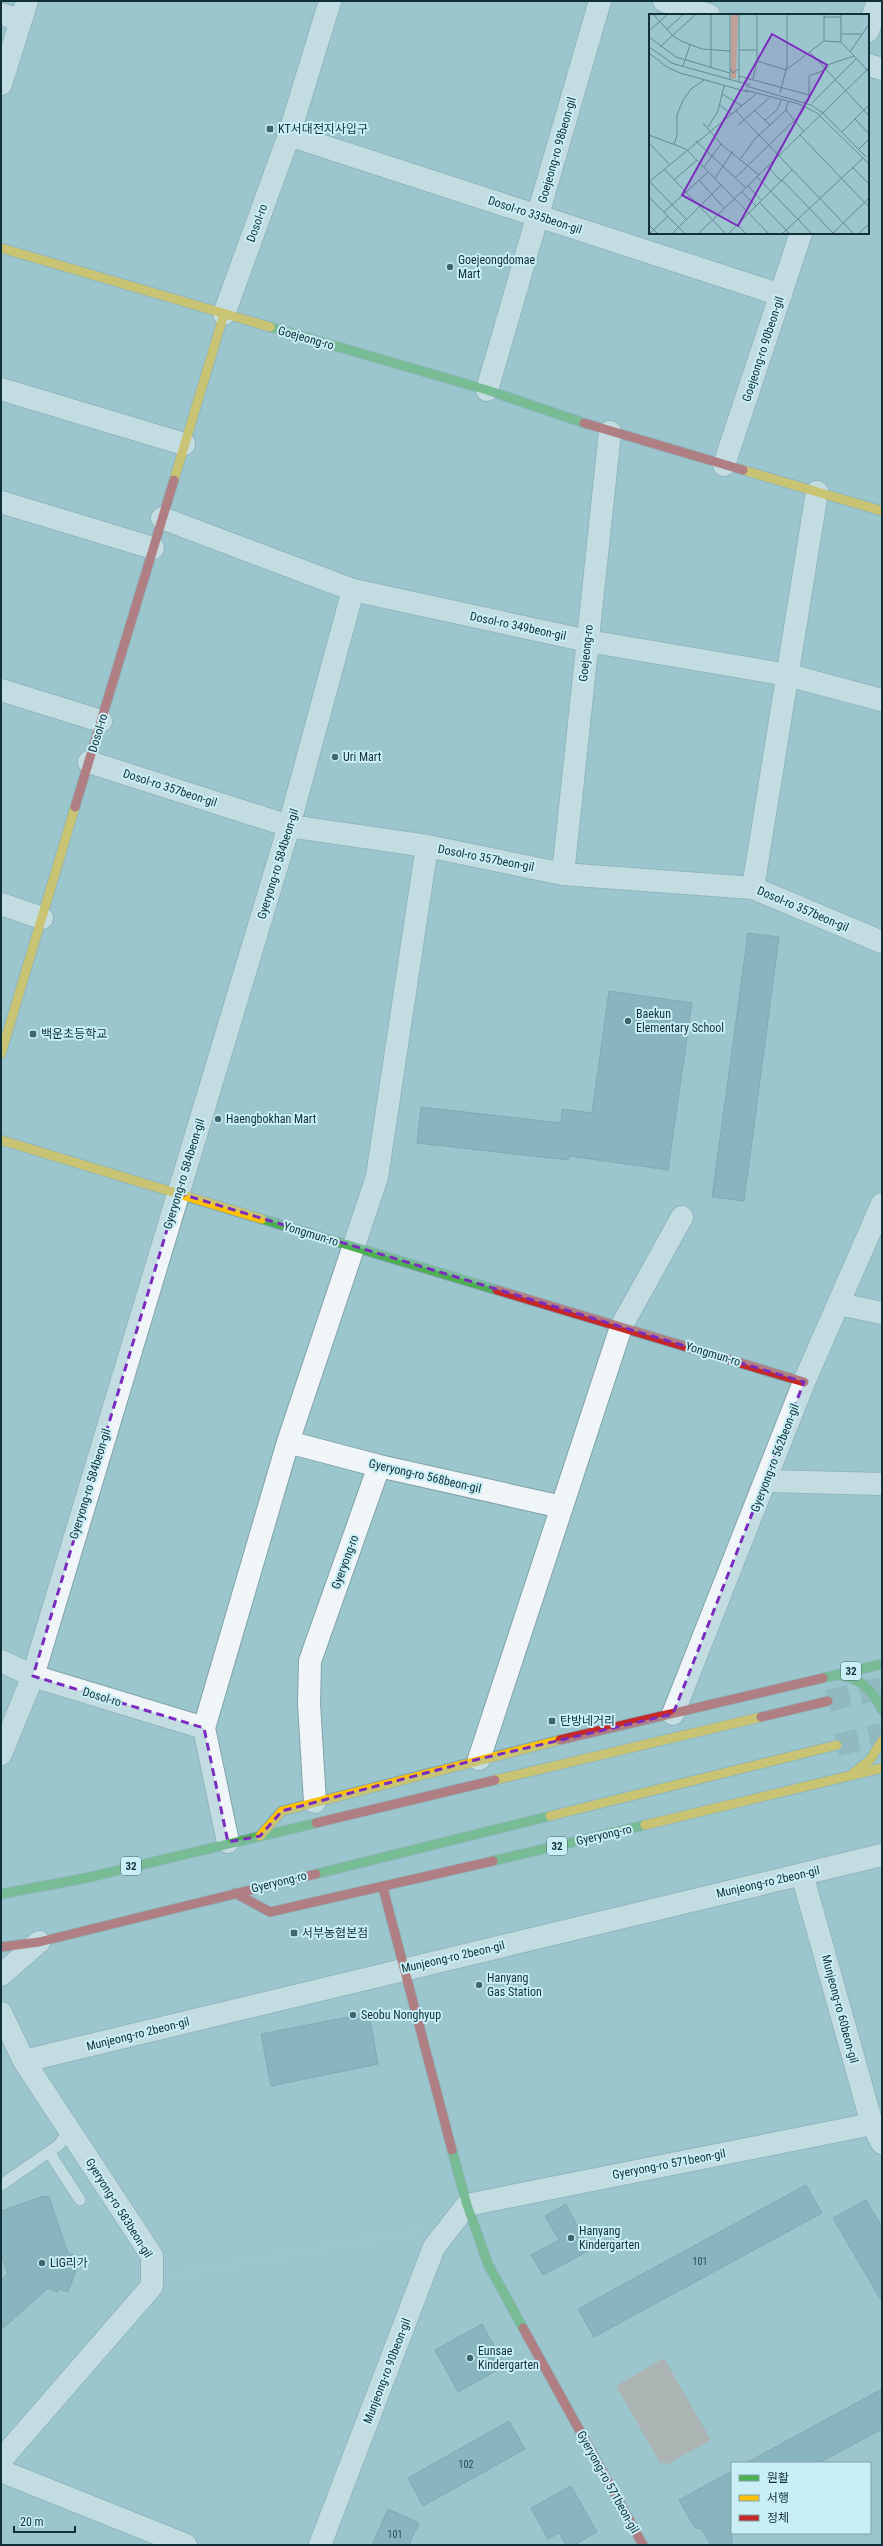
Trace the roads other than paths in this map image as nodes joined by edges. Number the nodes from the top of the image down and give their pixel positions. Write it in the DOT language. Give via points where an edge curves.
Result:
graph roads {
  1 [pos="330,1"];
  2 [pos="600,1"];
  3 [pos="664,1"];
  4 [pos="878,1"];
  5 [pos="16,12"];
  6 [pos="706,14"];
  7 [pos="869,28"];
  8 [pos="869,65"];
  9 [pos="882,69"];
  10 [pos="1,84"];
  11 [pos="289,135"];
  12 [pos="538,216"];
  13 [pos="801,234"];
  14 [pos="1,248"];
  15 [pos="781,295"];
  16 [pos="224,314"];
  17 [pos="1,389"];
  18 [pos="487,390"];
  19 [pos="610,432"];
  20 [pos="184,444"];
  21 [pos="724,465"];
  22 [pos="817,492"];
  23 [pos="1,502"];
  24 [pos="882,511"];
  25 [pos="162,518"];
  26 [pos="153,548"];
  27 [pos="353,590"];
  28 [pos="588,641"];
  29 [pos="788,675"];
  30 [pos="1,690"];
  31 [pos="882,700"];
  32 [pos="102,720"];
  33 [pos="89,762"];
  34 [pos="290,826"];
  35 [pos="427,846"];
  36 [pos="563,874"];
  37 [pos="754,888"];
  38 [pos="1,904"];
  39 [pos="42,918"];
  40 [pos="882,942"];
  41 [pos="1,1054"];
  42 [pos="1,1140"];
  43 [pos="178,1193"];
  44 [pos="882,1204"];
  45 [pos="682,1217"];
  46 [pos="353,1246"];
  47 [pos="839,1304"];
  48 [pos="882,1313"];
  49 [pos="621,1327"];
  50 [pos="804,1382"];
  51 [pos="288,1442"];
  52 [pos="379,1466"];
  53 [pos="766,1481"];
  54 [pos="882,1484"];
  55 [pos="562,1507"];
  56 [pos="1,1661"];
  57 [pos="882,1664"];
  58 [pos="33,1676"];
  59 [pos="821,1678"];
  60 [pos="828,1701"];
  61 [pos="882,1710"];
  62 [pos="673,1714"];
  63 [pos="204,1728"];
  64 [pos="882,1741"];
  65 [pos="836,1745"];
  66 [pos="1,1754"];
  67 [pos="479,1759"];
  68 [pos="882,1768"];
  69 [pos="843,1778"];
  70 [pos="315,1802"];
  71 [pos="260,1836"];
  72 [pos="228,1842"];
  73 [pos="882,1855"];
  74 [pos="802,1874"];
  75 [pos="383,1888"];
  76 [pos="235,1893"];
  77 [pos="1,1894"];
  78 [pos="39,1942"];
  79 [pos="1,1947"];
  80 [pos="403,1969"];
  81 [pos="1,1975"];
  82 [pos="1,2013"];
  83 [pos="1,2042"];
  84 [pos="24,2061"];
  85 [pos="872,2124"];
  86 [pos="69,2130"];
  87 [pos="882,2143"];
  88 [pos="49,2152"];
  89 [pos="1,2185"];
  90 [pos="80,2200"];
  91 [pos="467,2204"];
  92 [pos="1,2460"];
  93 [pos="1,2471"];
  94 [pos="186,2545"];
  95 [pos="320,2545"];
  96 [pos="643,2545"];
  1 -- 11 [label="street, Dosol-ro"];
  2 -- 12 [label="street, Goejeong-ro 98beon-gil"];
  3 -- 6 [label="street"];
  4 -- 7 [label="street"];
  5 -- 10 [label="street"];
  8 -- 9 [label="street"];
  11 -- 12 [label="street, Dosol-ro 335beon-gil"];
  11 -- 16 [label="street, Dosol-ro"];
  12 -- 15 [label="street, Dosol-ro 335beon-gil"];
  12 -- 18 [label="street, Goejeong-ro 98beon-gil"];
  13 -- 15 [label="street, Goejeong-ro 90beon-gil"];
  14 -- 16 [label="main road, Goejeong-ro"];
  15 -- 21 [label="street, Goejeong-ro 90beon-gil"];
  16 -- 18 [label="main road, Goejeong-ro"];
  16 -- 20 [label="main road, Dosol-ro"];
  17 -- 20 [label="street"];
  18 -- 19 [label="main road, Goejeong-ro"];
  19 -- 21 [label="main road, Goejeong-ro"];
  19 -- 28 [label="street, Goejeong-ro"];
  20 -- 25 [label="main road, Dosol-ro"];
  21 -- 22 [label="main road, Goejeong-ro"];
  22 -- 24 [label="main road, Goejeong-ro"];
  22 -- 29 [label="street"];
  23 -- 26 [label="street"];
  25 -- 26 [label="main road, Dosol-ro"];
  25 -- 27 [label="street, Dosol-ro 349beon-gil"];
  26 -- 32 [label="main road, Dosol-ro"];
  27 -- 28 [label="street, Dosol-ro 349beon-gil"];
  27 -- 34 [label="street, Gyeryong-ro 584beon-gil"];
  28 -- 29 [label="street, Dosol-ro 349beon-gil"];
  28 -- 36 [label="street, Goejeong-ro"];
  29 -- 31 [label="street, Dosol-ro 349beon-gil"];
  29 -- 37 [label="street"];
  30 -- 32 [label="street"];
  32 -- 33 [label="main road, Dosol-ro"];
  33 -- 34 [label="street, Dosol-ro 357beon-gil"];
  33 -- 39 [label="main road, Dosol-ro"];
  34 -- 35 [label="street, Dosol-ro 357beon-gil"];
  34 -- 43 [label="street, Gyeryong-ro 584beon-gil"];
  35 -- 36 [label="street, Dosol-ro 357beon-gil"];
  35 -- 46 [label="street" via="378,1177"];
  36 -- 37 [label="street, Dosol-ro 357beon-gil"];
  37 -- 40 [label="street, Dosol-ro 357beon-gil"];
  38 -- 39 [label="street"];
  39 -- 41 [label="main road, Dosol-ro"];
  42 -- 43 [label="main road, Yongmun-ro"];
  43 -- 46 [label="main road, Yongmun-ro"];
  43 -- 58 [label="street, Gyeryong-ro 584beon-gil"];
  44 -- 47 [label="street, Gyeryong-ro 562beon-gil"];
  45 -- 49 [label="street"];
  46 -- 49 [label="main road, Yongmun-ro"];
  46 -- 51 [label="street"];
  47 -- 48 [label="street"];
  47 -- 50 [label="street, Gyeryong-ro 562beon-gil"];
  49 -- 50 [label="main road, Yongmun-ro"];
  49 -- 55 [label="street"];
  50 -- 53 [label="street, Gyeryong-ro 562beon-gil"];
  51 -- 52 [label="street, Gyeryong-ro 568beon-gil"];
  51 -- 63 [label="street"];
  52 -- 55 [label="street, Gyeryong-ro 568beon-gil"];
  52 -- 70 [label="street, Gyeryong-ro" via="310,1660 309,1704"];
  53 -- 54 [label="street"];
  53 -- 62 [label="street, Gyeryong-ro 562beon-gil"];
  55 -- 67 [label="street"];
  56 -- 58 [label="street, Dosol-ro"];
  57 -- 59 [label="main road, 32"];
  58 -- 63 [label="street, Dosol-ro"];
  58 -- 66 [label="street, Gyeryong-ro 584beon-gil"];
  59 -- 61 [label="main road" via="838,1675 854,1679 868,1688"];
  59 -- 62 [label="main road, 32"];
  60 -- 71 [label="main road, 32"];
  62 -- 67 [label="main road, 32"];
  63 -- 72 [label="street"];
  64 -- 69 [label="main road" via="880,1749 869,1762"];
  65 -- 76 [label="main road, Gyeryong-ro"];
  67 -- 70 [label="main road, 32"];
  68 -- 69 [label="main road, Gyeryong-ro / 32"];
  69 -- 75 [label="main road, Gyeryong-ro / 32"];
  70 -- 71 [label="main road, 32" via="282,1811"];
  71 -- 72 [label="main road, 32"];
  72 -- 77 [label="main road, 32" via="86,1878"];
  73 -- 74 [label="street, Munjeong-ro 2beon-gil"];
  74 -- 80 [label="street, Munjeong-ro 2beon-gil"];
  74 -- 85 [label="street, Munjeong-ro 60beon-gil"];
  75 -- 76 [label="main road, Gyeryong-ro / 32" via="270,1912"];
  75 -- 80 [label="main road, Gyeryong-ro 571beon-gil"];
  76 -- 78 [label="main road, Gyeryong-ro"];
  78 -- 79 [label="main road, Gyeryong-ro"];
  78 -- 81 [label="street"];
  80 -- 84 [label="street, Munjeong-ro 2beon-gil"];
  80 -- 91 [label="main road, Gyeryong-ro 571beon-gil"];
  82 -- 84 [label="street, Gyeryong-ro 583beon-gil"];
  83 -- 84 [label="street, Gyeryong-ro 583beon-gil"];
  84 -- 86 [label="street, Gyeryong-ro 583beon-gil"];
  85 -- 87 [label="street, Munjeong-ro 60beon-gil"];
  85 -- 91 [label="street, Gyeryong-ro 571beon-gil"];
  86 -- 88 [label="lane" via="59,2145"];
  86 -- 92 [label="street, Gyeryong-ro 583beon-gil" via="152,2256 152,2286"];
  88 -- 89 [label="lane"];
  88 -- 90 [label="lane"];
  91 -- 95 [label="street, Munjeong-ro 90beon-gil" via="434,2247"];
  91 -- 96 [label="main road, Gyeryong-ro 571beon-gil" via="488,2264"];
  93 -- 94 [label="street"];
}
